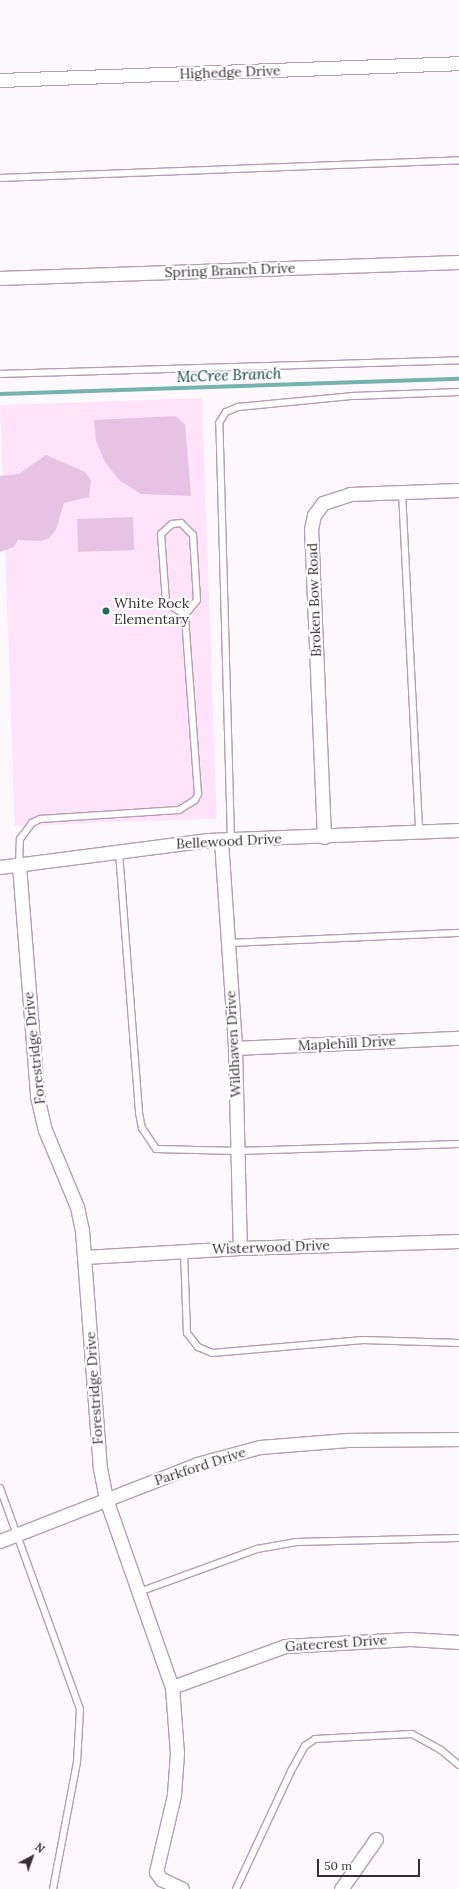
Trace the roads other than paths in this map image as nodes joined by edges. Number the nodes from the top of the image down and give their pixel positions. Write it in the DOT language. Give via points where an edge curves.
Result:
graph roads {
  1 [pos="459,63"];
  2 [pos="0,80"];
  3 [pos="459,160"];
  4 [pos="0,178"];
  5 [pos="459,262"];
  6 [pos="0,278"];
  7 [pos="459,360"];
  8 [pos="0,374"];
  9 [pos="459,392"];
  10 [pos="459,490"];
  11 [pos="402,492"];
  12 [pos="185,615"];
  13 [pos="459,830"];
  14 [pos="418,833"];
  15 [pos="324,837"];
  16 [pos="226,840"];
  17 [pos="118,850"];
  18 [pos="18,865"];
  19 [pos="0,867"];
  20 [pos="459,933"];
  21 [pos="227,943"];
  22 [pos="459,1038"];
  23 [pos="235,1048"];
  24 [pos="459,1144"];
  25 [pos="238,1151"];
  26 [pos="459,1241"];
  27 [pos="240,1248"];
  28 [pos="184,1252"];
  29 [pos="84,1258"];
  30 [pos="459,1342"];
  31 [pos="459,1439"];
  32 [pos="0,1488"];
  33 [pos="106,1499"];
  34 [pos="16,1535"];
  35 [pos="459,1538"];
  36 [pos="0,1541"];
  37 [pos="139,1592"];
  38 [pos="459,1642"];
  39 [pos="172,1687"];
  40 [pos="459,1765"];
  41 [pos="376,1839"];
  42 [pos="53,1889"];
  43 [pos="182,1889"];
  44 [pos="236,1889"];
  45 [pos="341,1889"];
  1 -- 2 [label="street, Highedge Drive"];
  3 -- 4 [label="lane"];
  5 -- 6 [label="street, Spring Branch Drive"];
  7 -- 8 [label="lane"];
  9 -- 16 [label="lane" via="354,396 246,406 226,412 219,423"];
  10 -- 11 [label="street, Broken Bow Road"];
  11 -- 14 [label="lane"];
  11 -- 15 [label="street, Broken Bow Road" via="335,498 323,503 314,515 311,529"];
  12 -- 12 [label="lane" via="197,600 194,535 181,523 172,524 161,534 166,602"];
  12 -- 18 [label="lane" via="198,794 195,800 179,810 40,819 32,823 20,839"];
  13 -- 14 [label="street, Bellewood Drive"];
  14 -- 15 [label="street, Bellewood Drive"];
  15 -- 16 [label="street, Bellewood Drive"];
  16 -- 17 [label="street, Bellewood Drive"];
  16 -- 21 [label="street, Wildhaven Drive"];
  17 -- 18 [label="street, Bellewood Drive"];
  17 -- 25 [label="lane" via="142,1128 156,1149"];
  18 -- 19 [label="street, Bellewood Drive"];
  18 -- 29 [label="street, Forestridge Drive" via="37,1096 45,1130 77,1207"];
  20 -- 21 [label="lane"];
  21 -- 23 [label="street, Wildhaven Drive"];
  22 -- 23 [label="street, Maplehill Drive"];
  23 -- 25 [label="street, Wildhaven Drive"];
  24 -- 25 [label="lane"];
  25 -- 27 [label="street, Wildhaven Drive"];
  26 -- 27 [label="street, Wisterwood Drive"];
  27 -- 28 [label="street, Wisterwood Drive"];
  28 -- 29 [label="street, Wisterwood Drive"];
  28 -- 30 [label="lane" via="187,1333 198,1347 212,1353 363,1340"];
  29 -- 33 [label="street, Forestridge Drive" via="100,1468"];
  31 -- 33 [label="street, Parkford Drive" via="348,1440 260,1447 197,1464"];
  32 -- 34 [label="lane"];
  33 -- 34 [label="street, Parkford Drive"];
  33 -- 37 [label="street, Forestridge Drive"];
  34 -- 36 [label="street, Parkford Drive"];
  34 -- 42 [label="lane" via="80,1709 77,1762"];
  35 -- 37 [label="lane" via="296,1542 257,1549"];
  37 -- 39 [label="street, Forestridge Drive"];
  38 -- 39 [label="street, Gatecrest Drive" via="410,1639 285,1646"];
  39 -- 43 [label="street, Forestridge Drive" via="177,1753 174,1795 155,1865 162,1879"];
  40 -- 44 [label="lane" via="442,1750 412,1734 315,1739 305,1746 291,1771"];
  41 -- 45 [label="street"];
}
